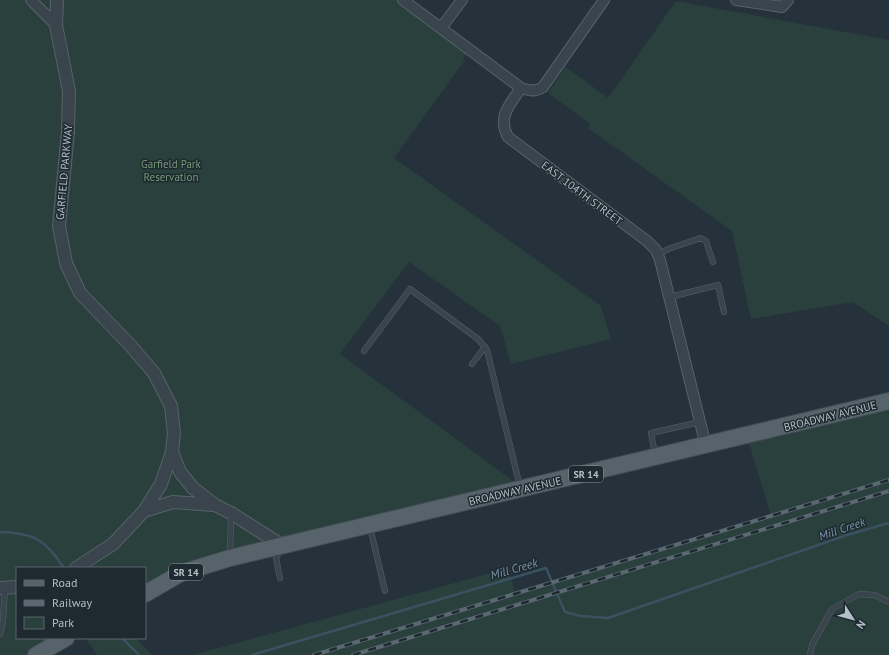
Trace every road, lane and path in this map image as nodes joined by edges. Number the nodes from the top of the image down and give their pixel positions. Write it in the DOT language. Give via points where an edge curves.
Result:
graph roads {
  1 [pos="31,0"];
  2 [pos="57,0"];
  3 [pos="403,0"];
  4 [pos="462,0"];
  5 [pos="604,0"];
  6 [pos="736,0"];
  7 [pos="785,4"];
  8 [pos="56,25"];
  9 [pos="441,28"];
  10 [pos="522,88"];
  11 [pos="658,254"];
  12 [pos="713,262"];
  13 [pos="670,297"];
  14 [pos="724,312"];
  15 [pos="485,347"];
  16 [pos="364,351"];
  17 [pos="472,364"];
  18 [pos="889,401"];
  19 [pos="700,422"];
  20 [pos="706,446"];
  21 [pos="172,452"];
  22 [pos="656,458"];
  23 [pos="521,490"];
  24 [pos="215,505"];
  25 [pos="144,511"];
  26 [pos="231,513"];
  27 [pos="370,526"];
  28 [pos="283,546"];
  29 [pos="230,558"];
  30 [pos="78,567"];
  31 [pos="280,578"];
  32 [pos="7,588"];
  33 [pos="385,591"];
  34 [pos="146,593"];
  35 [pos="889,602"];
  36 [pos="0,634"];
  37 [pos="64,639"];
  38 [pos="36,655"];
  39 [pos="810,655"];
  1 -- 8 [label="street"];
  2 -- 8 [label="street, GARFIELD PARKWAY"];
  3 -- 9 [label="street"];
  4 -- 9 [label="street"];
  5 -- 10 [label="street" via="543,86 536,91"];
  6 -- 7 [label="street"];
  8 -- 21 [label="street, GARFIELD PARKWAY" via="69,91 68,132 59,226 66,262 80,293 154,373 171,406 174,433"];
  9 -- 10 [label="street"];
  10 -- 11 [label="street, EAST 104TH STREET" via="504,115 503,124 508,137 647,241"];
  11 -- 12 [label="lane" via="701,238 706,241"];
  11 -- 13 [label="street, EAST 104TH STREET"];
  13 -- 14 [label="lane" via="718,285"];
  13 -- 19 [label="street, EAST 104TH STREET"];
  15 -- 16 [label="lane" via="478,339 410,289"];
  15 -- 17 [label="lane"];
  15 -- 23 [label="lane"];
  18 -- 20 [label="main road, BROADWAY AVENUE / SR 14"];
  19 -- 20 [label="street, EAST 104TH STREET"];
  19 -- 22 [label="lane" via="651,433"];
  20 -- 22 [label="main road, BROADWAY AVENUE / SR 14"];
  21 -- 24 [label="street, GARFIELD PARKWAY" via="180,472 194,488"];
  21 -- 25 [label="street, GARFIELD PARKWAY" via="161,484"];
  22 -- 23 [label="main road, BROADWAY AVENUE / SR 14"];
  23 -- 27 [label="main road, BROADWAY AVENUE / SR 14"];
  24 -- 25 [label="street, GARFIELD PARKWAY" via="172,502"];
  24 -- 26 [label="street, GARFIELD PARKWAY"];
  25 -- 30 [label="street, GARFIELD PARKWAY" via="113,544"];
  26 -- 28 [label="street, GARFIELD PARKWAY"];
  26 -- 29 [label="lane"];
  27 -- 28 [label="main road, BROADWAY AVENUE / SR 14"];
  27 -- 33 [label="lane"];
  28 -- 29 [label="main road, BROADWAY AVENUE / SR 14"];
  28 -- 31 [label="lane" via="276,558"];
  29 -- 34 [label="main road, BROADWAY AVENUE / SR 14" via="181,573"];
  32 -- 36 [label="lane"];
  35 -- 39 [label="lane" via="875,595 859,594 832,609 812,645"];
  37 -- 38 [label="main road"];
}
